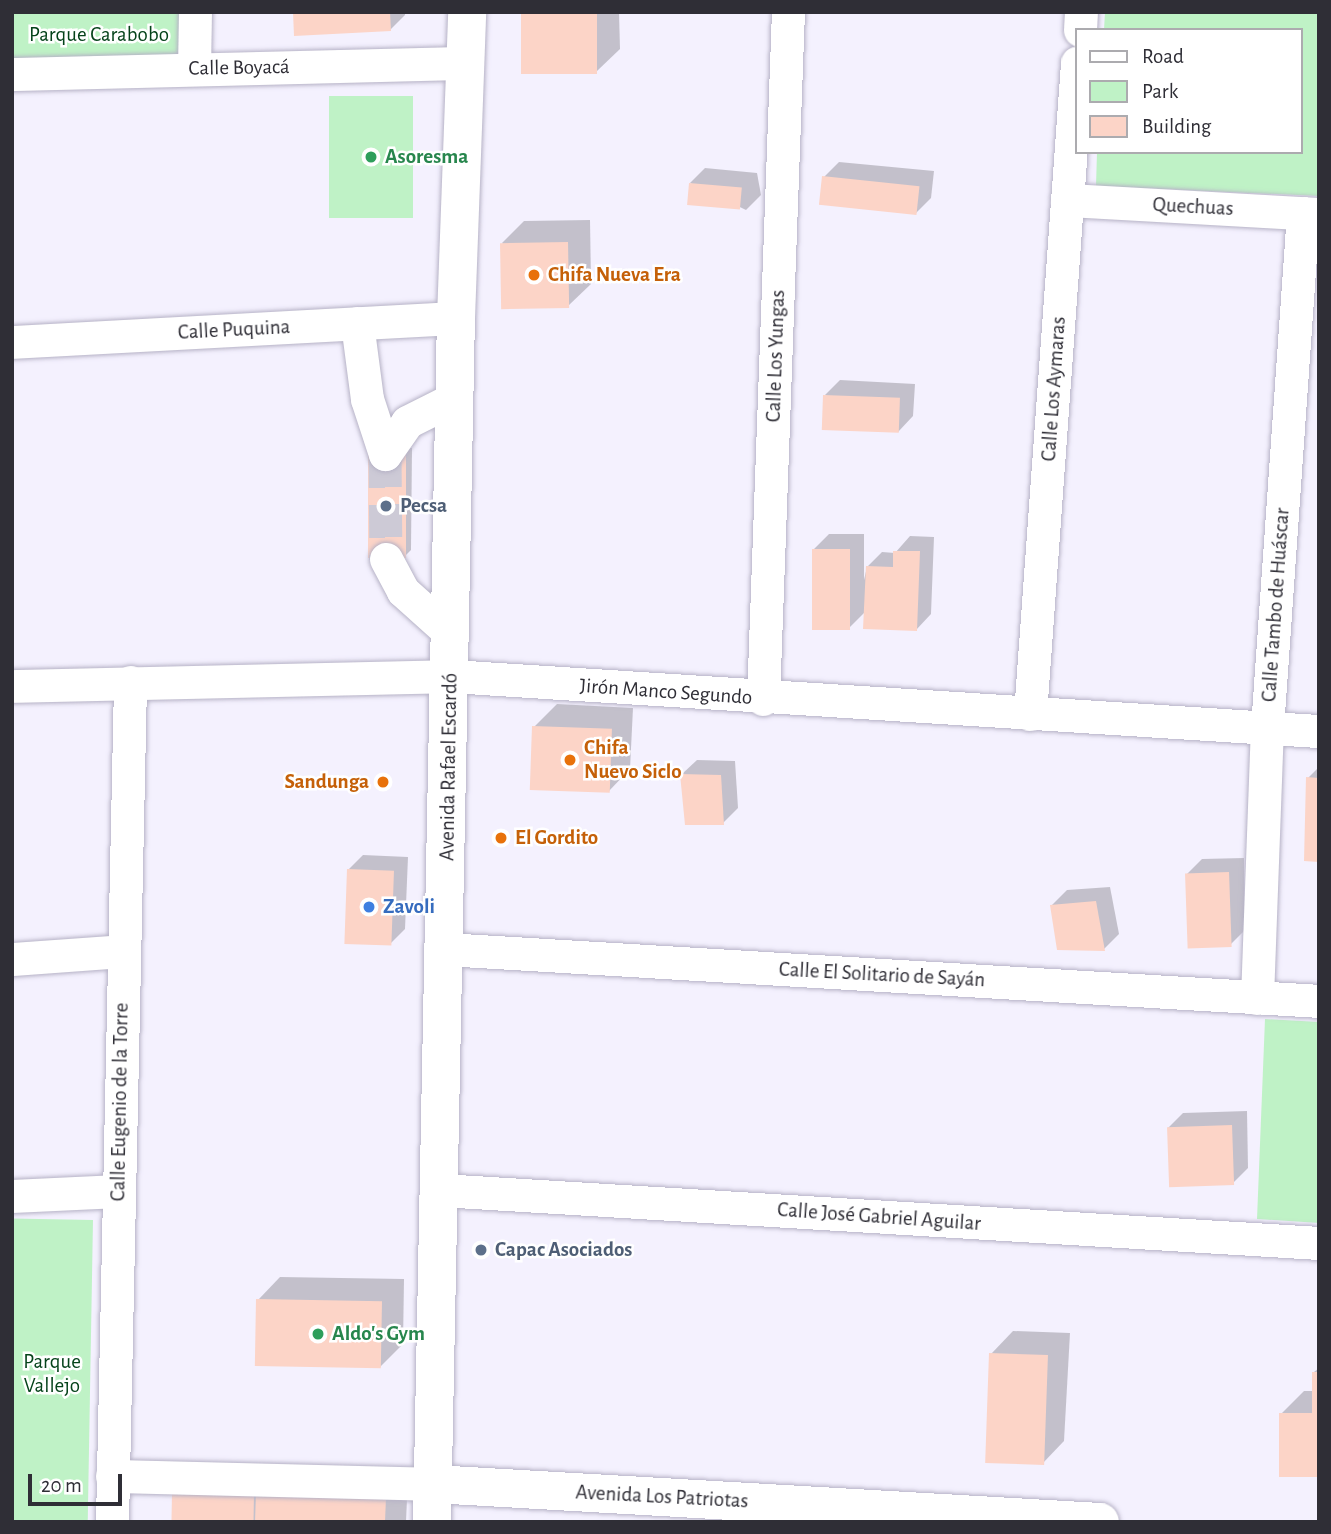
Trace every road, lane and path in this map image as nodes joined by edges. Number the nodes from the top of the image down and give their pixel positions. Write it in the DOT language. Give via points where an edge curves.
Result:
graph roads {
  1 [pos="195,12"];
  2 [pos="467,12"];
  3 [pos="788,12"];
  4 [pos="465,63"];
  5 [pos="194,69"];
  6 [pos="12,74"];
  7 [pos="1076,77"];
  8 [pos="1067,200"];
  9 [pos="1311,214"];
  10 [pos="456,318"];
  11 [pos="357,323"];
  12 [pos="12,342"];
  13 [pos="455,398"];
  14 [pos="386,559"];
  15 [pos="451,635"];
  16 [pos="451,676"];
  17 [pos="130,681"];
  18 [pos="12,687"];
  19 [pos="763,699"];
  20 [pos="1030,714"];
  21 [pos="1267,728"];
  22 [pos="1319,731"];
  23 [pos="445,949"];
  24 [pos="123,951"];
  25 [pos="12,959"];
  26 [pos="1257,998"];
  27 [pos="1319,1001"];
  28 [pos="440,1190"];
  29 [pos="118,1191"];
  30 [pos="12,1196"];
  31 [pos="1319,1243"];
  32 [pos="112,1476"];
  33 [pos="433,1484"];
  34 [pos="111,1522"];
  35 [pos="432,1522"];
  36 [pos="1100,1522"];
  1 -- 5 [label="street"];
  2 -- 4 [label="main road, Avenida Rafael Escardó"];
  3 -- 19 [label="street, Calle Los Yungas"];
  4 -- 5 [label="street, Calle Boyacá"];
  4 -- 10 [label="main road, Avenida Rafael Escardó"];
  5 -- 6 [label="street, Calle Boyacá"];
  7 -- 8 [label="street, Calle Los Aymaras"];
  8 -- 9 [label="street, Quechuas"];
  8 -- 20 [label="street, Calle Los Aymaras"];
  9 -- 21 [label="street, Calle Tambo de Huáscar"];
  10 -- 11 [label="street, Calle Puquina"];
  10 -- 13 [label="main road, Avenida Rafael Escardó"];
  11 -- 12 [label="street, Calle Puquina"];
  11 -- 13 [label="street" via="361,375 385,454 407,422"];
  13 -- 15 [label="main road, Avenida Rafael Escardó"];
  14 -- 15 [label="street" via="403,591"];
  15 -- 16 [label="main road, Avenida Rafael Escardó"];
  16 -- 17 [label="street, Jirón Manco Segundo"];
  16 -- 19 [label="street, Jirón Manco Segundo"];
  16 -- 23 [label="main road, Avenida Rafael Escardó"];
  17 -- 18 [label="street, Jirón Manco Segundo"];
  17 -- 24 [label="street, Calle Eugenio de la Torre"];
  19 -- 20 [label="street, Jirón Manco Segundo"];
  20 -- 21 [label="street, Jirón Manco Segundo"];
  21 -- 22 [label="street, Jirón Manco Segundo"];
  21 -- 26 [label="street, Calle Tambo de Huáscar"];
  23 -- 26 [label="street, Calle El Solitario de Sayán"];
  23 -- 28 [label="main road, Avenida Rafael Escardó"];
  24 -- 25 [label="street"];
  24 -- 29 [label="street, Calle Eugenio de la Torre"];
  26 -- 27 [label="street, Calle El Solitario de Sayán"];
  28 -- 31 [label="street, Calle José Gabriel Aguilar"];
  28 -- 33 [label="main road, Avenida Rafael Escardó"];
  29 -- 30 [label="street"];
  29 -- 32 [label="street, Calle Eugenio de la Torre"];
  32 -- 33 [label="street"];
  32 -- 34 [label="street, Calle Eugenio de la Torre"];
  33 -- 35 [label="main road, Avenida Rafael Escardó"];
  33 -- 36 [label="main road, Avenida Los Patriotas"];
}
